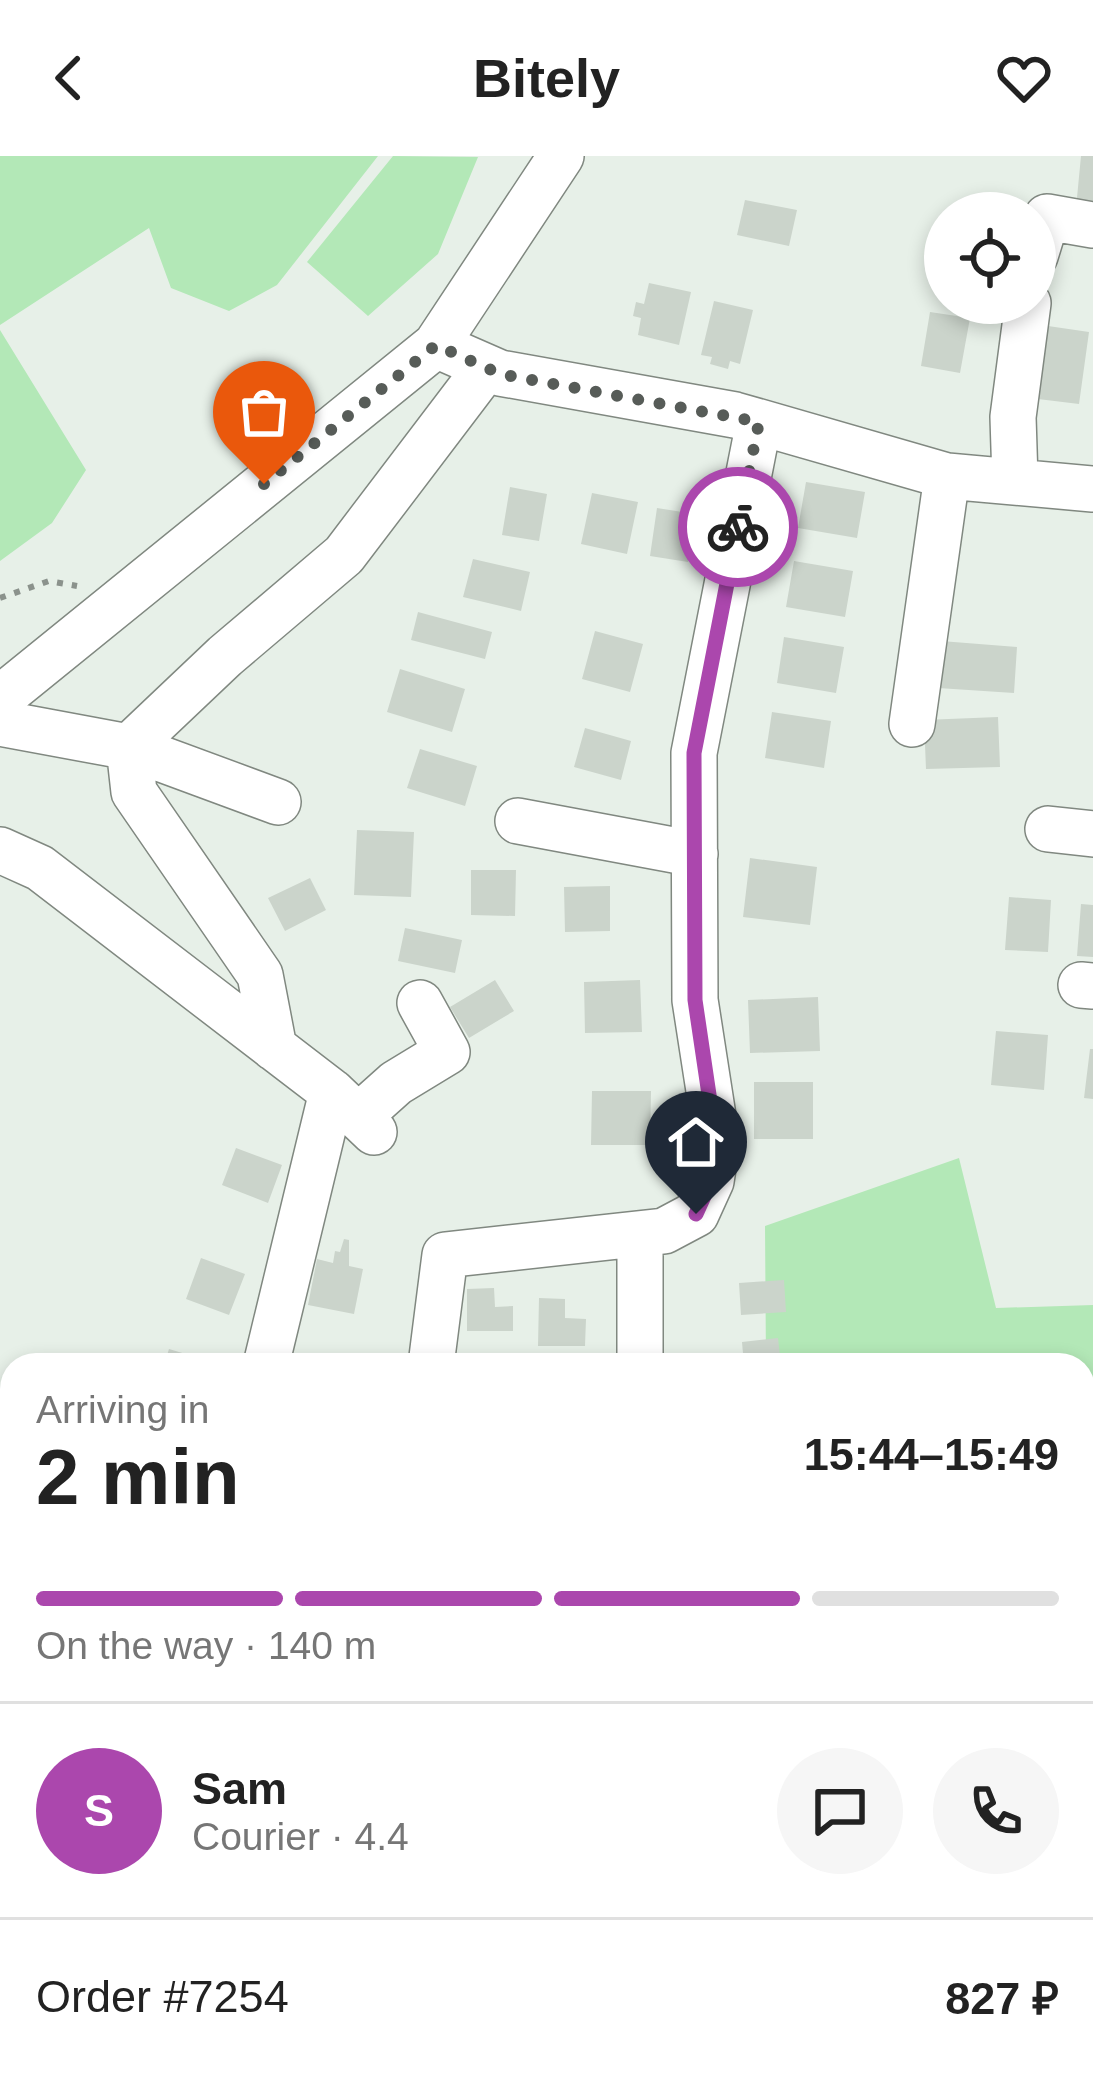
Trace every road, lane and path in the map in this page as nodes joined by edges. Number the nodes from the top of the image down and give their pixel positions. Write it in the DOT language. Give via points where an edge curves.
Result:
graph roads {
  1 [pos="561,156"];
  2 [pos="1056,219"];
  3 [pos="1093,225"];
  4 [pos="1025,324"];
  5 [pos="436,345"];
  6 [pos="487,368"];
  7 [pos="759,422"];
  8 [pos="947,476"];
  9 [pos="1015,480"];
  10 [pos="1093,489"];
  11 [pos="128,596"];
  12 [pos="0,598"];
  13 [pos="0,704"];
  14 [pos="0,723"];
  15 [pos="912,724"];
  16 [pos="129,747"];
  17 [pos="278,802"];
  18 [pos="518,821"];
  19 [pos="1048,829"];
  20 [pos="1093,834"];
  21 [pos="0,850"];
  22 [pos="694,854"];
  23 [pos="420,1003"];
  24 [pos="274,1048"];
  25 [pos="355,1114"];
  26 [pos="640,1234"];
  27 [pos="270,1353"];
  28 [pos="433,1353"];
  29 [pos="640,1353"];
  1 -- 5 [label="street"];
  2 -- 3 [label="street"];
  4 -- 9 [label="street" via="1012,417"];
  5 -- 6 [label="street"];
  5 -- 11 [label="street"];
  6 -- 7 [label="street"];
  6 -- 16 [label="street" via="344,555"];
  7 -- 8 [label="street"];
  7 -- 22 [label="street" via="694,753"];
  8 -- 9 [label="street"];
  8 -- 15 [label="street"];
  9 -- 10 [label="street"];
  11 -- 12 [label="path" via="49,581"];
  11 -- 13 [label="street"];
  14 -- 16 [label="street"];
  16 -- 17 [label="street"];
  16 -- 24 [label="street" via="134,793 260,975"];
  18 -- 22 [label="street"];
  19 -- 20 [label="street"];
  21 -- 24 [label="street" via="40,868"];
  22 -- 26 [label="street" via="695,1000 714,1162 696,1214"];
  23 -- 25 [label="street" via="447,1052"];
  24 -- 25 [label="street"];
  25 -- 27 [label="street"];
  26 -- 28 [label="street" via="445,1255"];
  26 -- 29 [label="street"];
}
